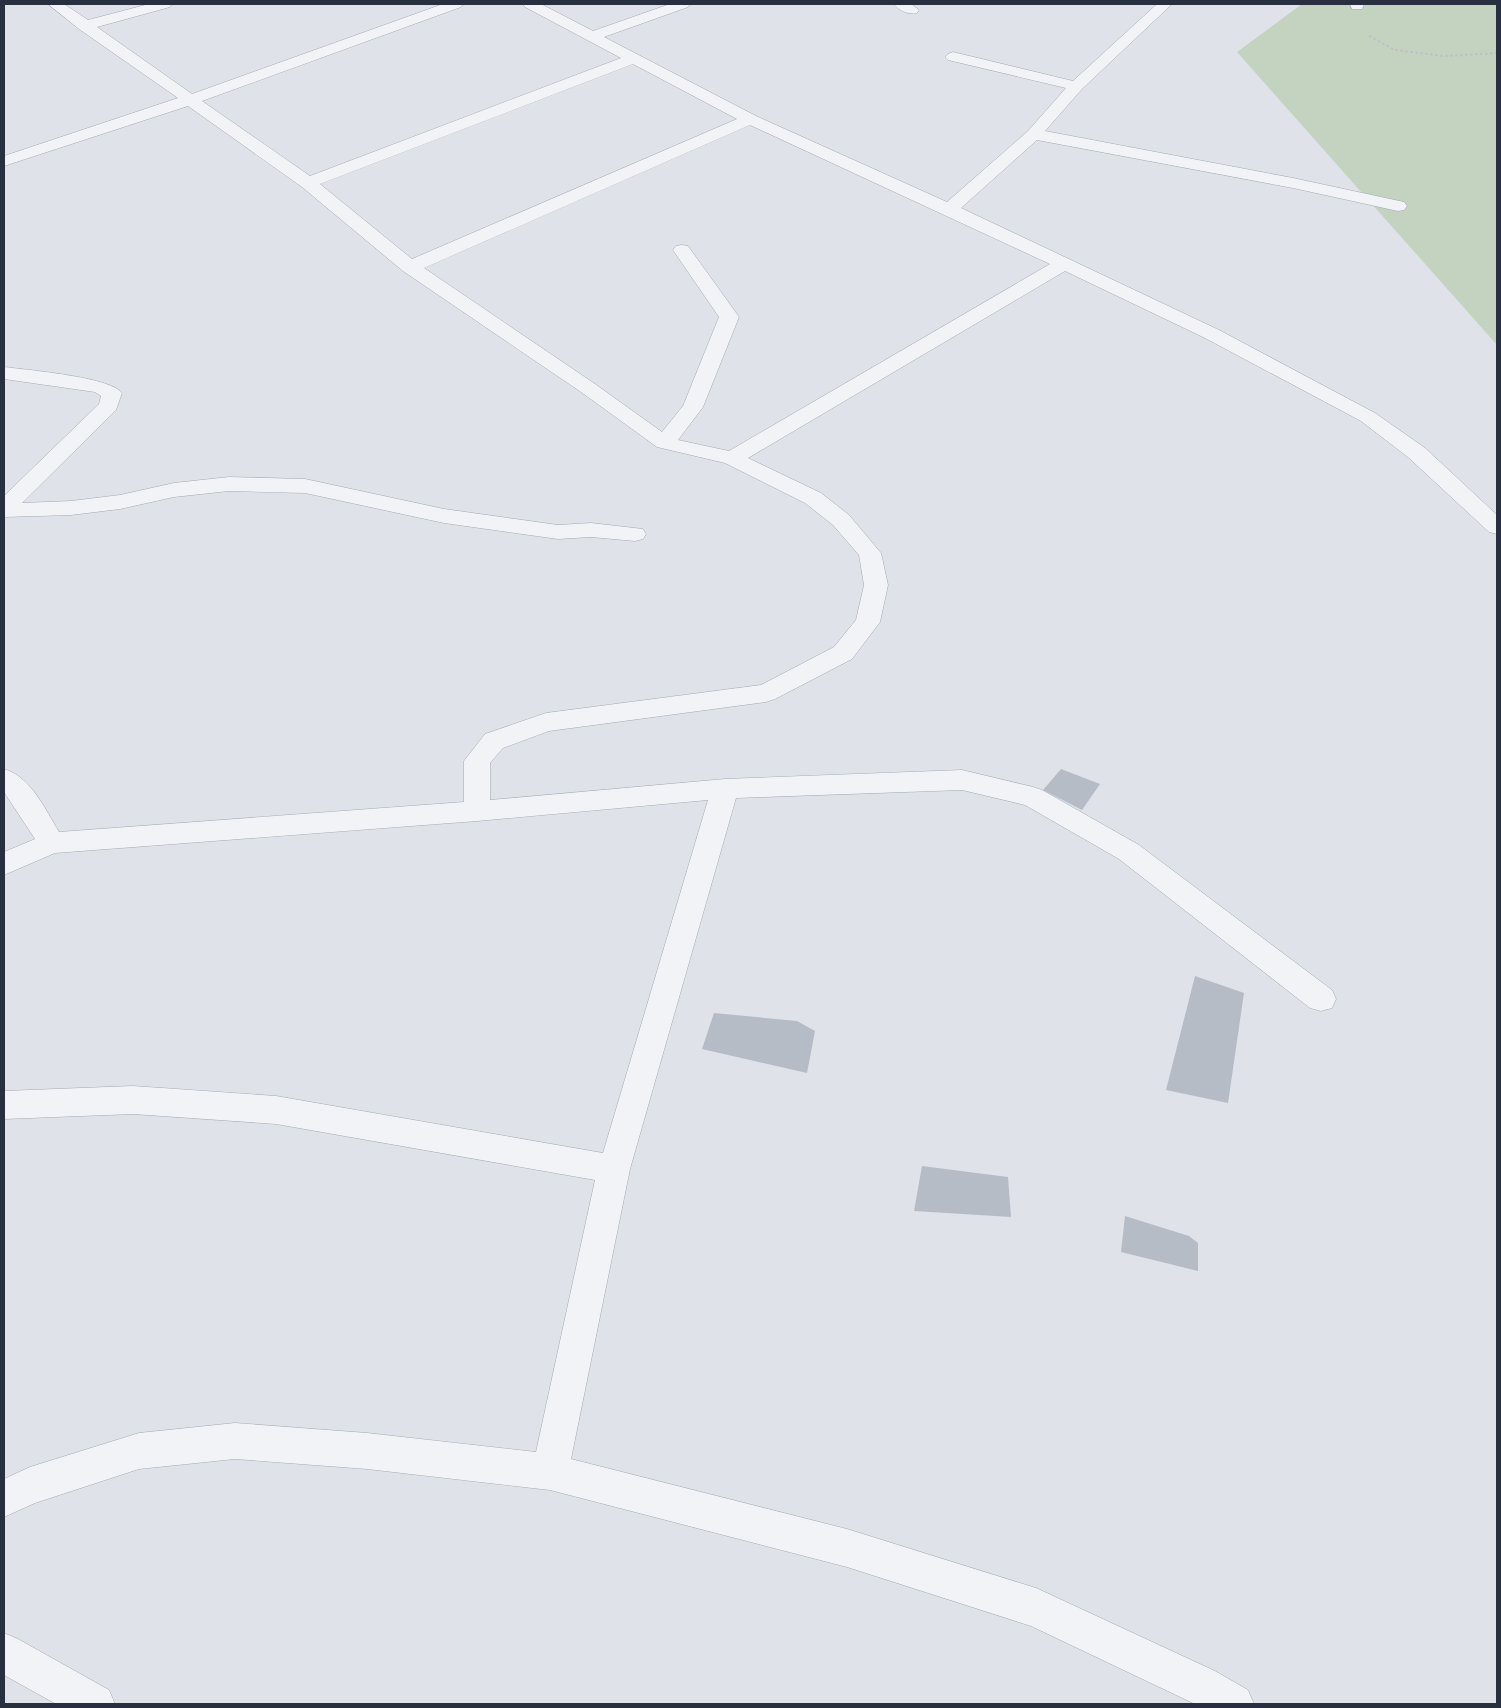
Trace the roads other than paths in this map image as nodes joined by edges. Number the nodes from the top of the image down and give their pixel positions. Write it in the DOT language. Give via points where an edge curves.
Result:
graph roads {
  1 [pos="55,4"];
  2 [pos="165,4"];
  3 [pos="456,4"];
  4 [pos="530,4"];
  5 [pos="683,4"];
  6 [pos="1165,4"];
  7 [pos="84,26"];
  8 [pos="593,36"];
  9 [pos="953,57"];
  10 [pos="634,58"];
  11 [pos="1076,86"];
  12 [pos="189,100"];
  13 [pos="750,119"];
  14 [pos="1034,134"];
  15 [pos="4,161"];
  16 [pos="308,183"];
  17 [pos="1398,206"];
  18 [pos="949,209"];
  19 [pos="682,250"];
  20 [pos="1064,264"];
  21 [pos="410,267"];
  22 [pos="4,373"];
  23 [pos="664,443"];
  24 [pos="732,458"];
  25 [pos="4,509"];
  26 [pos="1497,527"];
  27 [pos="635,534"];
  28 [pos="4,779"];
  29 [pos="725,789"];
  30 [pos="476,811"];
  31 [pos="52,843"];
  32 [pos="4,864"];
  33 [pos="1321,999"];
  34 [pos="4,1105"];
  35 [pos="614,1170"];
  36 [pos="550,1472"];
  37 [pos="4,1498"];
  38 [pos="4,1653"];
  39 [pos="95,1704"];
  40 [pos="1234,1704"];
  1 -- 7 [label="street"];
  2 -- 7 [label="street"];
  3 -- 12 [label="street"];
  4 -- 8 [label="street"];
  5 -- 8 [label="street"];
  6 -- 11 [label="street"];
  7 -- 12 [label="street"];
  8 -- 10 [label="street"];
  9 -- 11 [label="street"];
  10 -- 13 [label="street"];
  10 -- 16 [label="street"];
  11 -- 14 [label="street"];
  12 -- 15 [label="street"];
  12 -- 16 [label="street"];
  13 -- 18 [label="street"];
  13 -- 21 [label="street"];
  14 -- 17 [label="street"];
  14 -- 18 [label="street"];
  16 -- 21 [label="street"];
  18 -- 20 [label="street"];
  19 -- 23 [label="street" via="729,317 694,407"];
  20 -- 24 [label="street"];
  20 -- 26 [label="street" via="1212,334 1368,417 1417,453"];
  21 -- 23 [label="street"];
  22 -- 25 [label="street" via="100,387 112,393 109,406"];
  23 -- 24 [label="street"];
  24 -- 30 [label="street" via="813,498 841,520 870,553 876,585 868,622 843,653 766,693 546,722 494,741 477,761"];
  25 -- 27 [label="street" via="71,508 228,484 305,486 444,516 558,532 591,530"];
  28 -- 31 [label="street" via="16,787"];
  29 -- 30 [label="street"];
  29 -- 33 [label="street" via="962,780 1033,797 1129,852"];
  29 -- 35 [label="street"];
  30 -- 31 [label="street"];
  31 -- 32 [label="street"];
  34 -- 35 [label="street" via="133,1100 276,1110"];
  35 -- 36 [label="street"];
  36 -- 37 [label="street" via="235,1441 139,1452 30,1486"];
  36 -- 40 [label="street" via="847,1548 1036,1608"];
  38 -- 39 [label="street"];
}
